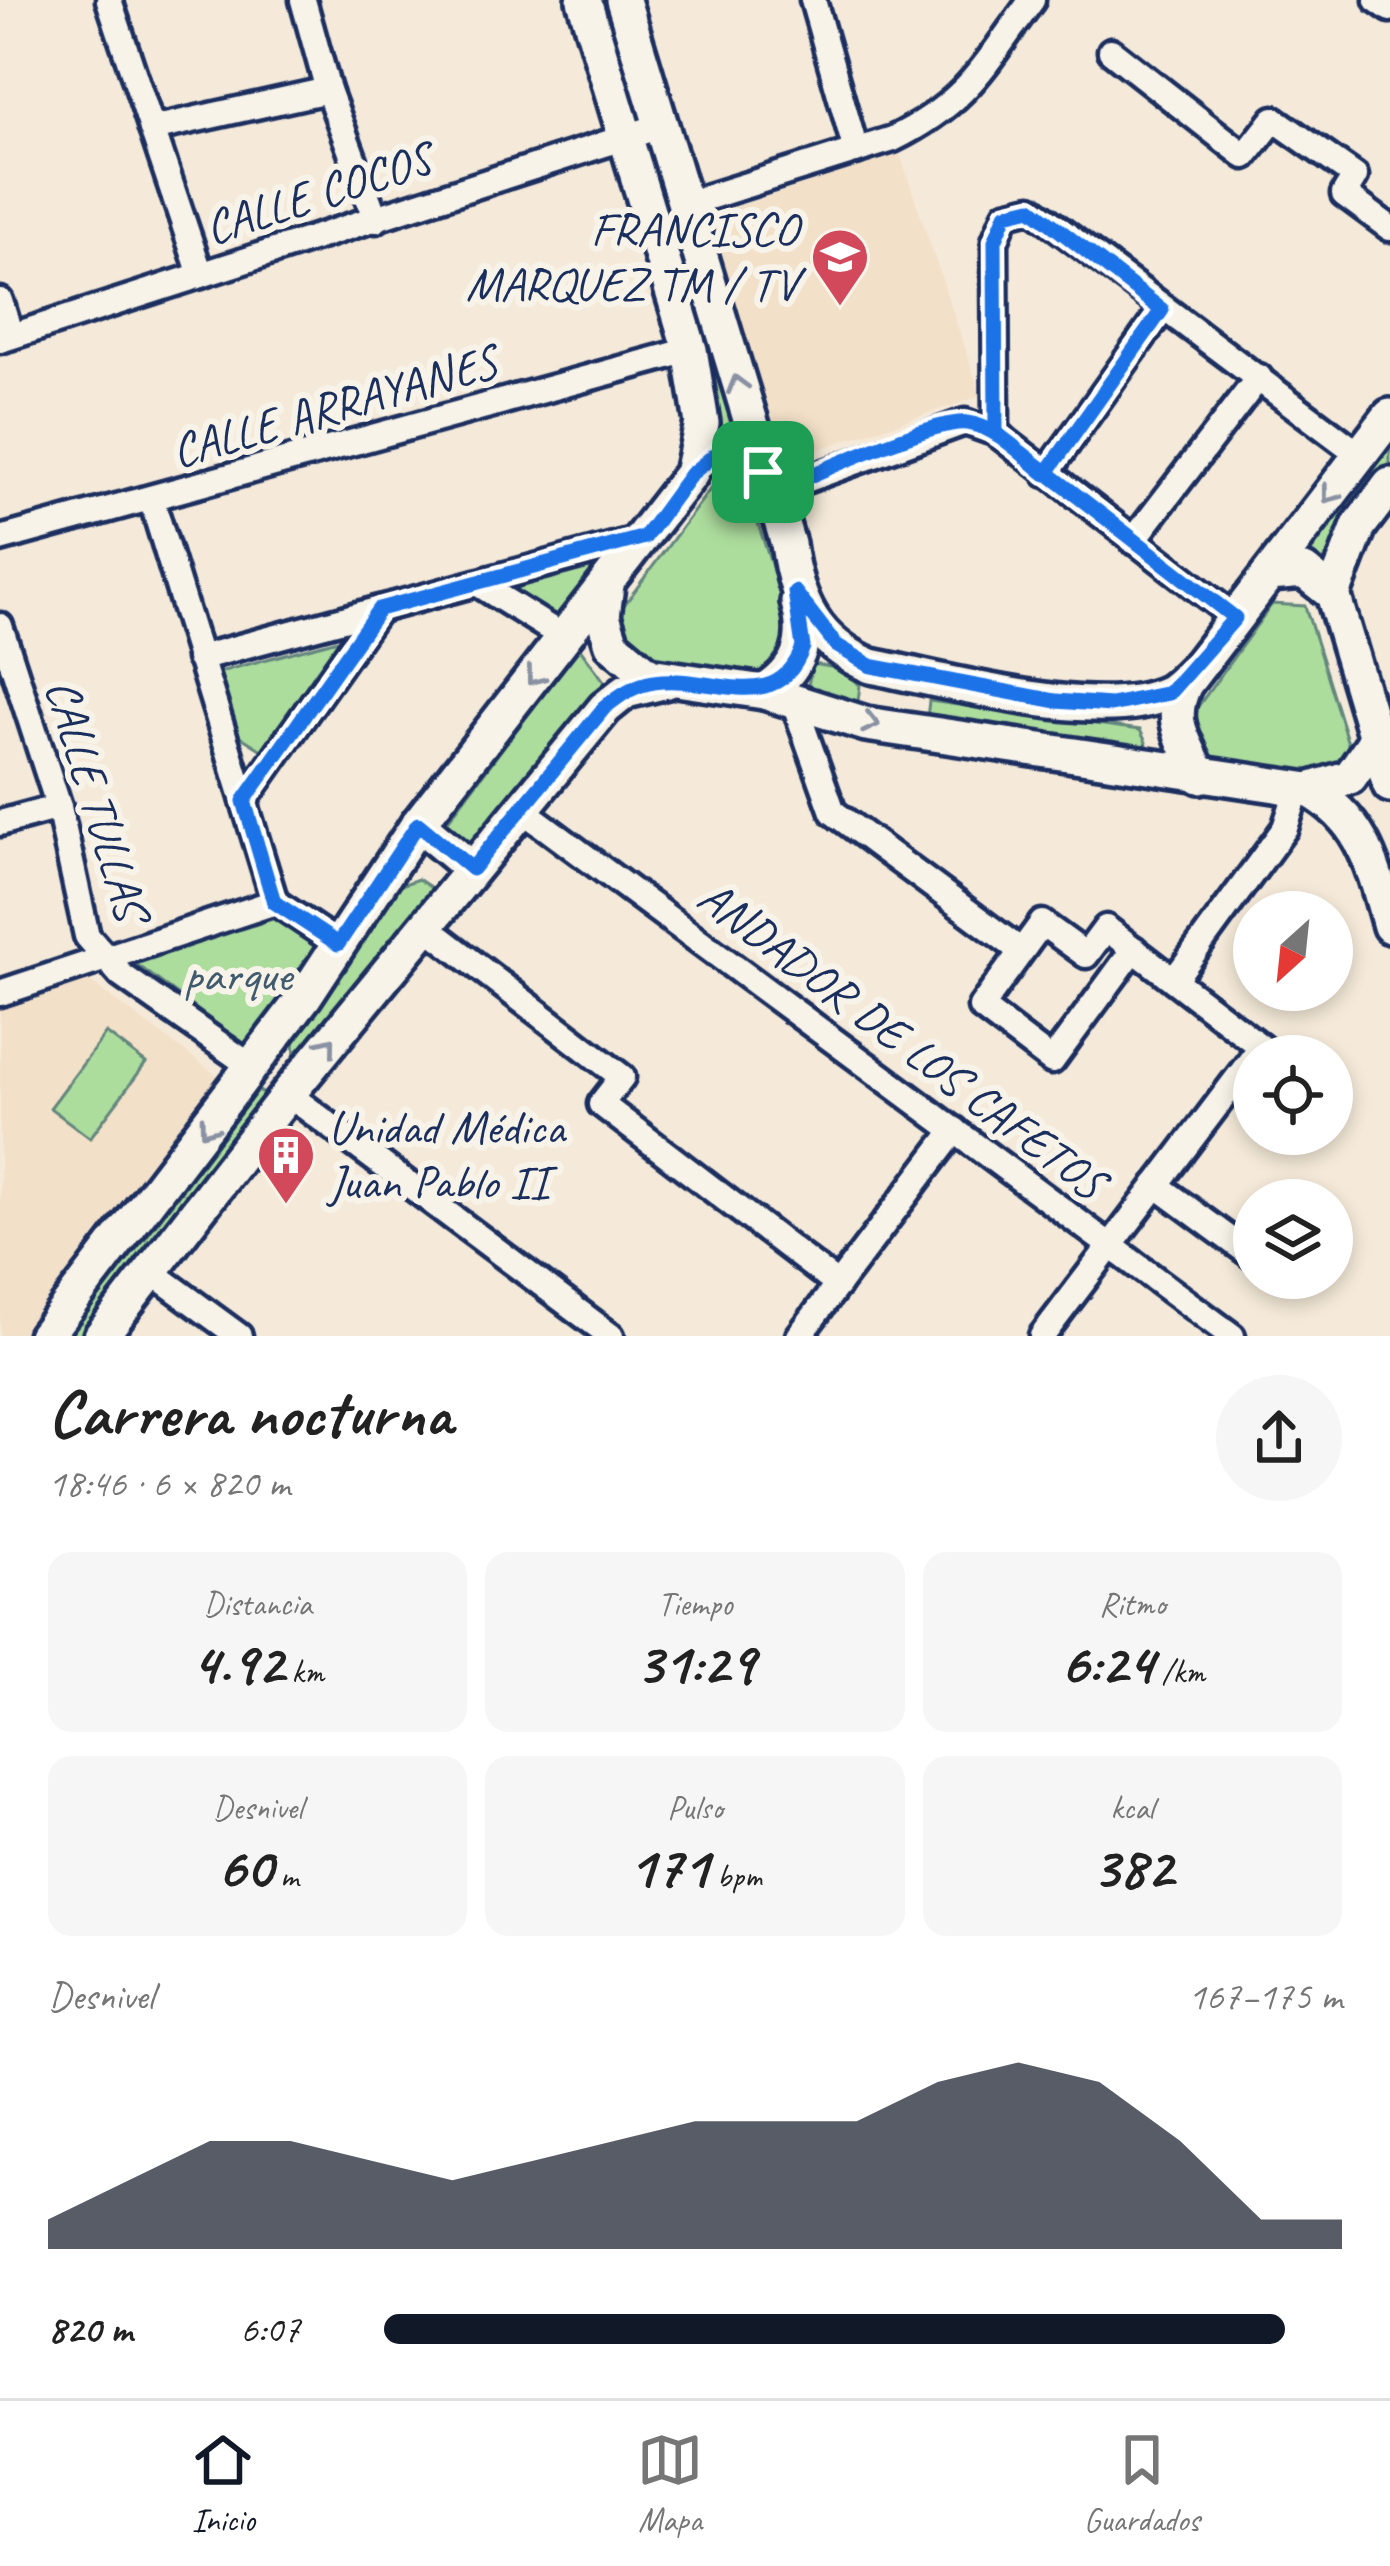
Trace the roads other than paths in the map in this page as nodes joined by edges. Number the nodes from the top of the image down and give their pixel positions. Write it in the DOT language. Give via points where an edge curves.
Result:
graph roads {
  1 [pos="109,0"];
  2 [pos="303,0"];
  3 [pos="584,0"];
  4 [pos="623,0"];
  5 [pos="813,0"];
  6 [pos="1032,0"];
  7 [pos="1377,0"];
  8 [pos="1390,9"];
  9 [pos="1112,51"];
  10 [pos="328,90"];
  11 [pos="661,126"];
  12 [pos="152,129"];
  13 [pos="627,136"];
  14 [pos="856,151"];
  15 [pos="683,205"];
  16 [pos="376,220"];
  17 [pos="1390,228"];
  18 [pos="201,275"];
  19 [pos="0,301"];
  20 [pos="1162,310"];
  21 [pos="6,338"];
  22 [pos="690,350"];
  23 [pos="1258,377"];
  24 [pos="1390,416"];
  25 [pos="996,433"];
  26 [pos="1360,455"];
  27 [pos="691,474"];
  28 [pos="1046,474"];
  29 [pos="767,482"];
  30 [pos="1390,485"];
  31 [pos="152,501"];
  32 [pos="645,537"];
  33 [pos="0,539"];
  34 [pos="1133,542"];
  35 [pos="1270,574"];
  36 [pos="476,583"];
  37 [pos="607,585"];
  38 [pos="795,592"];
  39 [pos="1333,594"];
  40 [pos="379,609"];
  41 [pos="1235,618"];
  42 [pos="565,638"];
  43 [pos="2,641"];
  44 [pos="199,658"];
  45 [pos="1195,669"];
  46 [pos="675,681"];
  47 [pos="1360,686"];
  48 [pos="778,696"];
  49 [pos="1390,707"];
  50 [pos="1376,740"];
  51 [pos="1200,776"];
  52 [pos="1390,784"];
  53 [pos="1304,789"];
  54 [pos="244,801"];
  55 [pos="59,807"];
  56 [pos="521,809"];
  57 [pos="0,823"];
  58 [pos="418,824"];
  59 [pos="472,869"];
  60 [pos="274,902"];
  61 [pos="425,926"];
  62 [pos="1390,926"];
  63 [pos="338,944"];
  64 [pos="1134,949"];
  65 [pos="1021,951"];
  66 [pos="105,958"];
  67 [pos="1174,980"];
  68 [pos="0,993"];
  69 [pos="251,1067"];
  70 [pos="288,1094"];
  71 [pos="955,1130"];
  72 [pos="1156,1185"];
  73 [pos="1233,1242"];
  74 [pos="1110,1245"];
  75 [pos="153,1273"];
  76 [pos="838,1285"];
  77 [pos="45,1336"];
  78 [pos="101,1336"];
  79 [pos="239,1336"];
  80 [pos="611,1336"];
  81 [pos="799,1336"];
  82 [pos="1042,1336"];
  83 [pos="1232,1336"];
  1 -- 12 [label="street"];
  2 -- 10 [label="street"];
  3 -- 13 [label="street"];
  4 -- 11 [label="street"];
  5 -- 14 [label="street"];
  6 -- 14 [label="street" via="958,100"];
  7 -- 8 [label="street"];
  9 -- 17 [label="street" via="1245,156 1274,118 1355,176 1344,194"];
  10 -- 12 [label="street"];
  10 -- 16 [label="street"];
  11 -- 13 [label="street, CALLE COCOS"];
  11 -- 15 [label="street"];
  12 -- 18 [label="street"];
  13 -- 16 [label="street, CALLE COCOS"];
  13 -- 22 [label="street"];
  14 -- 15 [label="street"];
  29 -- 15 [label="street, one-way"];
  16 -- 18 [label="street, CALLE COCOS"];
  18 -- 21 [label="street, CALLE COCOS"];
  19 -- 21 [label="street"];
  20 -- 23 [label="street"];
  20 -- 25 [label="street" via="1031,208 1006,214 995,241"];
  20 -- 28 [label="street"];
  22 -- 27 [label="street" via="702,423"];
  22 -- 31 [label="street, CALLE ARRAYANES"];
  23 -- 26 [label="street"];
  23 -- 34 [label="street"];
  24 -- 26 [label="street"];
  25 -- 28 [label="street"];
  25 -- 29 [label="street" via="965,422"];
  26 -- 35 [label="street, one-way"];
  27 -- 29 [label="street" via="726,452 747,456"];
  27 -- 32 [label="street"];
  28 -- 34 [label="street"];
  29 -- 38 [label="street"];
  30 -- 39 [label="street" via="1359,526"];
  31 -- 33 [label="street, CALLE ARRAYANES"];
  31 -- 44 [label="street"];
  32 -- 36 [label="street"];
  32 -- 37 [label="street"];
  34 -- 41 [label="street"];
  35 -- 39 [label="street" via="1304,571"];
  35 -- 41 [label="street"];
  36 -- 40 [label="street"];
  36 -- 42 [label="street"];
  37 -- 42 [label="street"];
  37 -- 46 [label="street" via="606,630 622,657"];
  38 -- 45 [label="street" via="851,658 987,689 1111,705 1169,693"];
  38 -- 48 [label="street" via="803,647"];
  39 -- 47 [label="street"];
  40 -- 44 [label="street"];
  40 -- 54 [label="street"];
  41 -- 45 [label="street"];
  42 -- 58 [label="street, one-way"];
  43 -- 55 [label="street, CALLE TULLAS"];
  44 -- 54 [label="street"];
  45 -- 51 [label="street" via="1176,721"];
  46 -- 48 [label="street"];
  46 -- 56 [label="street" via="626,691 604,708"];
  47 -- 49 [label="street"];
  47 -- 50 [label="street"];
  48 -- 51 [label="street, one-way" via="866,724"];
  48 -- 65 [label="street" via="833,812"];
  50 -- 52 [label="street"];
  50 -- 53 [label="street" via="1350,777"];
  51 -- 53 [label="street"];
  53 -- 62 [label="street" via="1353,822"];
  53 -- 67 [label="street"];
  54 -- 60 [label="street"];
  55 -- 57 [label="street"];
  55 -- 66 [label="street, CALLE TULLAS" via="87,936"];
  56 -- 59 [label="street"];
  56 -- 71 [label="street, ANDADOR DE LOS CAFETOS"];
  58 -- 59 [label="street"];
  58 -- 63 [label="street"];
  59 -- 61 [label="street"];
  60 -- 63 [label="street"];
  60 -- 66 [label="street"];
  70 -- 61 [label="street, one-way"];
  61 -- 76 [label="street" via="622,1077 601,1104"];
  63 -- 69 [label="street"];
  64 -- 65 [label="street" via="1106,928 1086,956 1042,923"];
  64 -- 65 [label="street" via="1052,1061 981,1007"];
  64 -- 67 [label="street"];
  66 -- 68 [label="street"];
  66 -- 69 [label="street, CALLE TULLAS"];
  67 -- 72 [label="street" via="1261,1047"];
  69 -- 77 [label="street, one-way"];
  70 -- 75 [label="street"];
  70 -- 80 [label="street"];
  71 -- 74 [label="street, ANDADOR DE LOS CAFETOS"];
  71 -- 76 [label="street"];
  72 -- 73 [label="street"];
  72 -- 74 [label="street"];
  74 -- 82 [label="street"];
  74 -- 83 [label="street, ANDADOR DE LOS CAFETOS"];
  75 -- 78 [label="street"];
  75 -- 79 [label="street"];
  76 -- 81 [label="street"];
}
